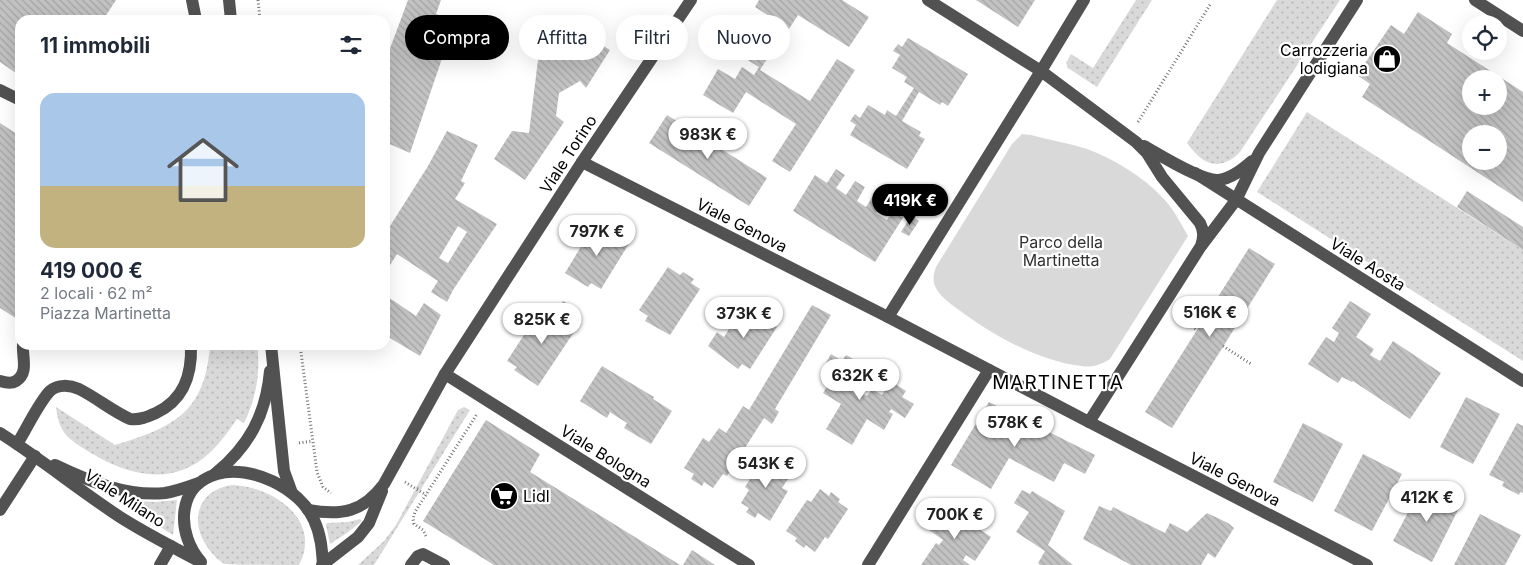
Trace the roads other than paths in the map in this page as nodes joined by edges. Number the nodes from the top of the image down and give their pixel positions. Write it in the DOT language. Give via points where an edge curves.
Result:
graph roads {
  1 [pos="192,0"];
  2 [pos="229,0"];
  3 [pos="692,0"];
  4 [pos="928,0"];
  5 [pos="1084,0"];
  6 [pos="1357,0"];
  7 [pos="1475,0"];
  8 [pos="195,15"];
  9 [pos="230,15"];
  10 [pos="1523,31"];
  11 [pos="1040,71"];
  12 [pos="0,90"];
  13 [pos="15,98"];
  14 [pos="1132,140"];
  15 [pos="1259,153"];
  16 [pos="582,162"];
  17 [pos="1195,173"];
  18 [pos="1236,200"];
  19 [pos="1201,246"];
  20 [pos="888,316"];
  21 [pos="23,350"];
  22 [pos="191,350"];
  23 [pos="272,350"];
  24 [pos="272,350"];
  25 [pos="989,370"];
  26 [pos="445,374"];
  27 [pos="0,381"];
  28 [pos="1523,381"];
  29 [pos="1089,422"];
  30 [pos="0,433"];
  31 [pos="17,444"];
  32 [pos="35,456"];
  33 [pos="215,474"];
  34 [pos="387,478"];
  35 [pos="200,483"];
  36 [pos="292,493"];
  37 [pos="0,510"];
  38 [pos="308,510"];
  39 [pos="171,546"];
  40 [pos="203,564"];
  41 [pos="746,564"];
  42 [pos="160,565"];
  43 [pos="323,565"];
  44 [pos="411,565"];
  45 [pos="444,565"];
  46 [pos="868,565"];
  47 [pos="1367,565"];
  1 -- 8 [label="street"];
  2 -- 9 [label="street"];
  3 -- 16 [label="street, Viale Torino"];
  4 -- 11 [label="street"];
  5 -- 11 [label="street"];
  6 -- 15 [label="street"];
  7 -- 10 [label="street"];
  11 -- 14 [label="street"];
  11 -- 20 [label="street"];
  12 -- 13 [label="street"];
  14 -- 17 [label="street"];
  14 -- 19 [label="street" via="1147,153 1162,177 1200,223 1203,230"];
  15 -- 17 [label="street" via="1228,178 1211,179"];
  15 -- 18 [label="street"];
  16 -- 20 [label="street, Viale Genova"];
  16 -- 26 [label="street, Viale Torino"];
  17 -- 18 [label="street, Viale Aosta"];
  18 -- 19 [label="street"];
  18 -- 28 [label="street, Viale Aosta"];
  19 -- 29 [label="street"];
  20 -- 25 [label="street, Viale Genova"];
  21 -- 27 [label="street" via="22,375 12,383"];
  22 -- 31 [label="street" via="185,384 179,397 168,407 139,420 130,419 79,389 60,386 51,390 44,399"];
  23 -- 33 [label="street" via="266,396 257,423 243,447"];
  24 -- 36 [label="street" via="284,471"];
  25 -- 29 [label="street, Viale Genova"];
  25 -- 46 [label="street"];
  26 -- 34 [label="street, Viale Torino"];
  26 -- 41 [label="street, Viale Bologna"];
  29 -- 47 [label="street, Viale Genova"];
  30 -- 31 [label="street, Viale Milano"];
  31 -- 32 [label="street, Viale Milano"];
  32 -- 35 [label="street, Viale Milano" via="93,482 132,491 164,493"];
  32 -- 37 [label="street"];
  32 -- 39 [label="street, Viale Milano" via="121,518"];
  33 -- 35 [label="street, Viale Milano"];
  33 -- 36 [label="street, Viale Milano" via="252,475 270,480"];
  34 -- 38 [label="street, Viale Torino" via="377,494 364,504 342,513"];
  34 -- 43 [label="street, Viale Torino" via="363,531 352,544"];
  35 -- 40 [label="street, Viale Milano" via="190,496 183,517 192,552"];
  36 -- 38 [label="street, Viale Milano"];
  38 -- 43 [label="street, Viale Milano" via="320,536"];
  39 -- 40 [label="street, Viale Milano"];
  39 -- 42 [label="street"];
  44 -- 45 [label="street" via="423,554"];
}
